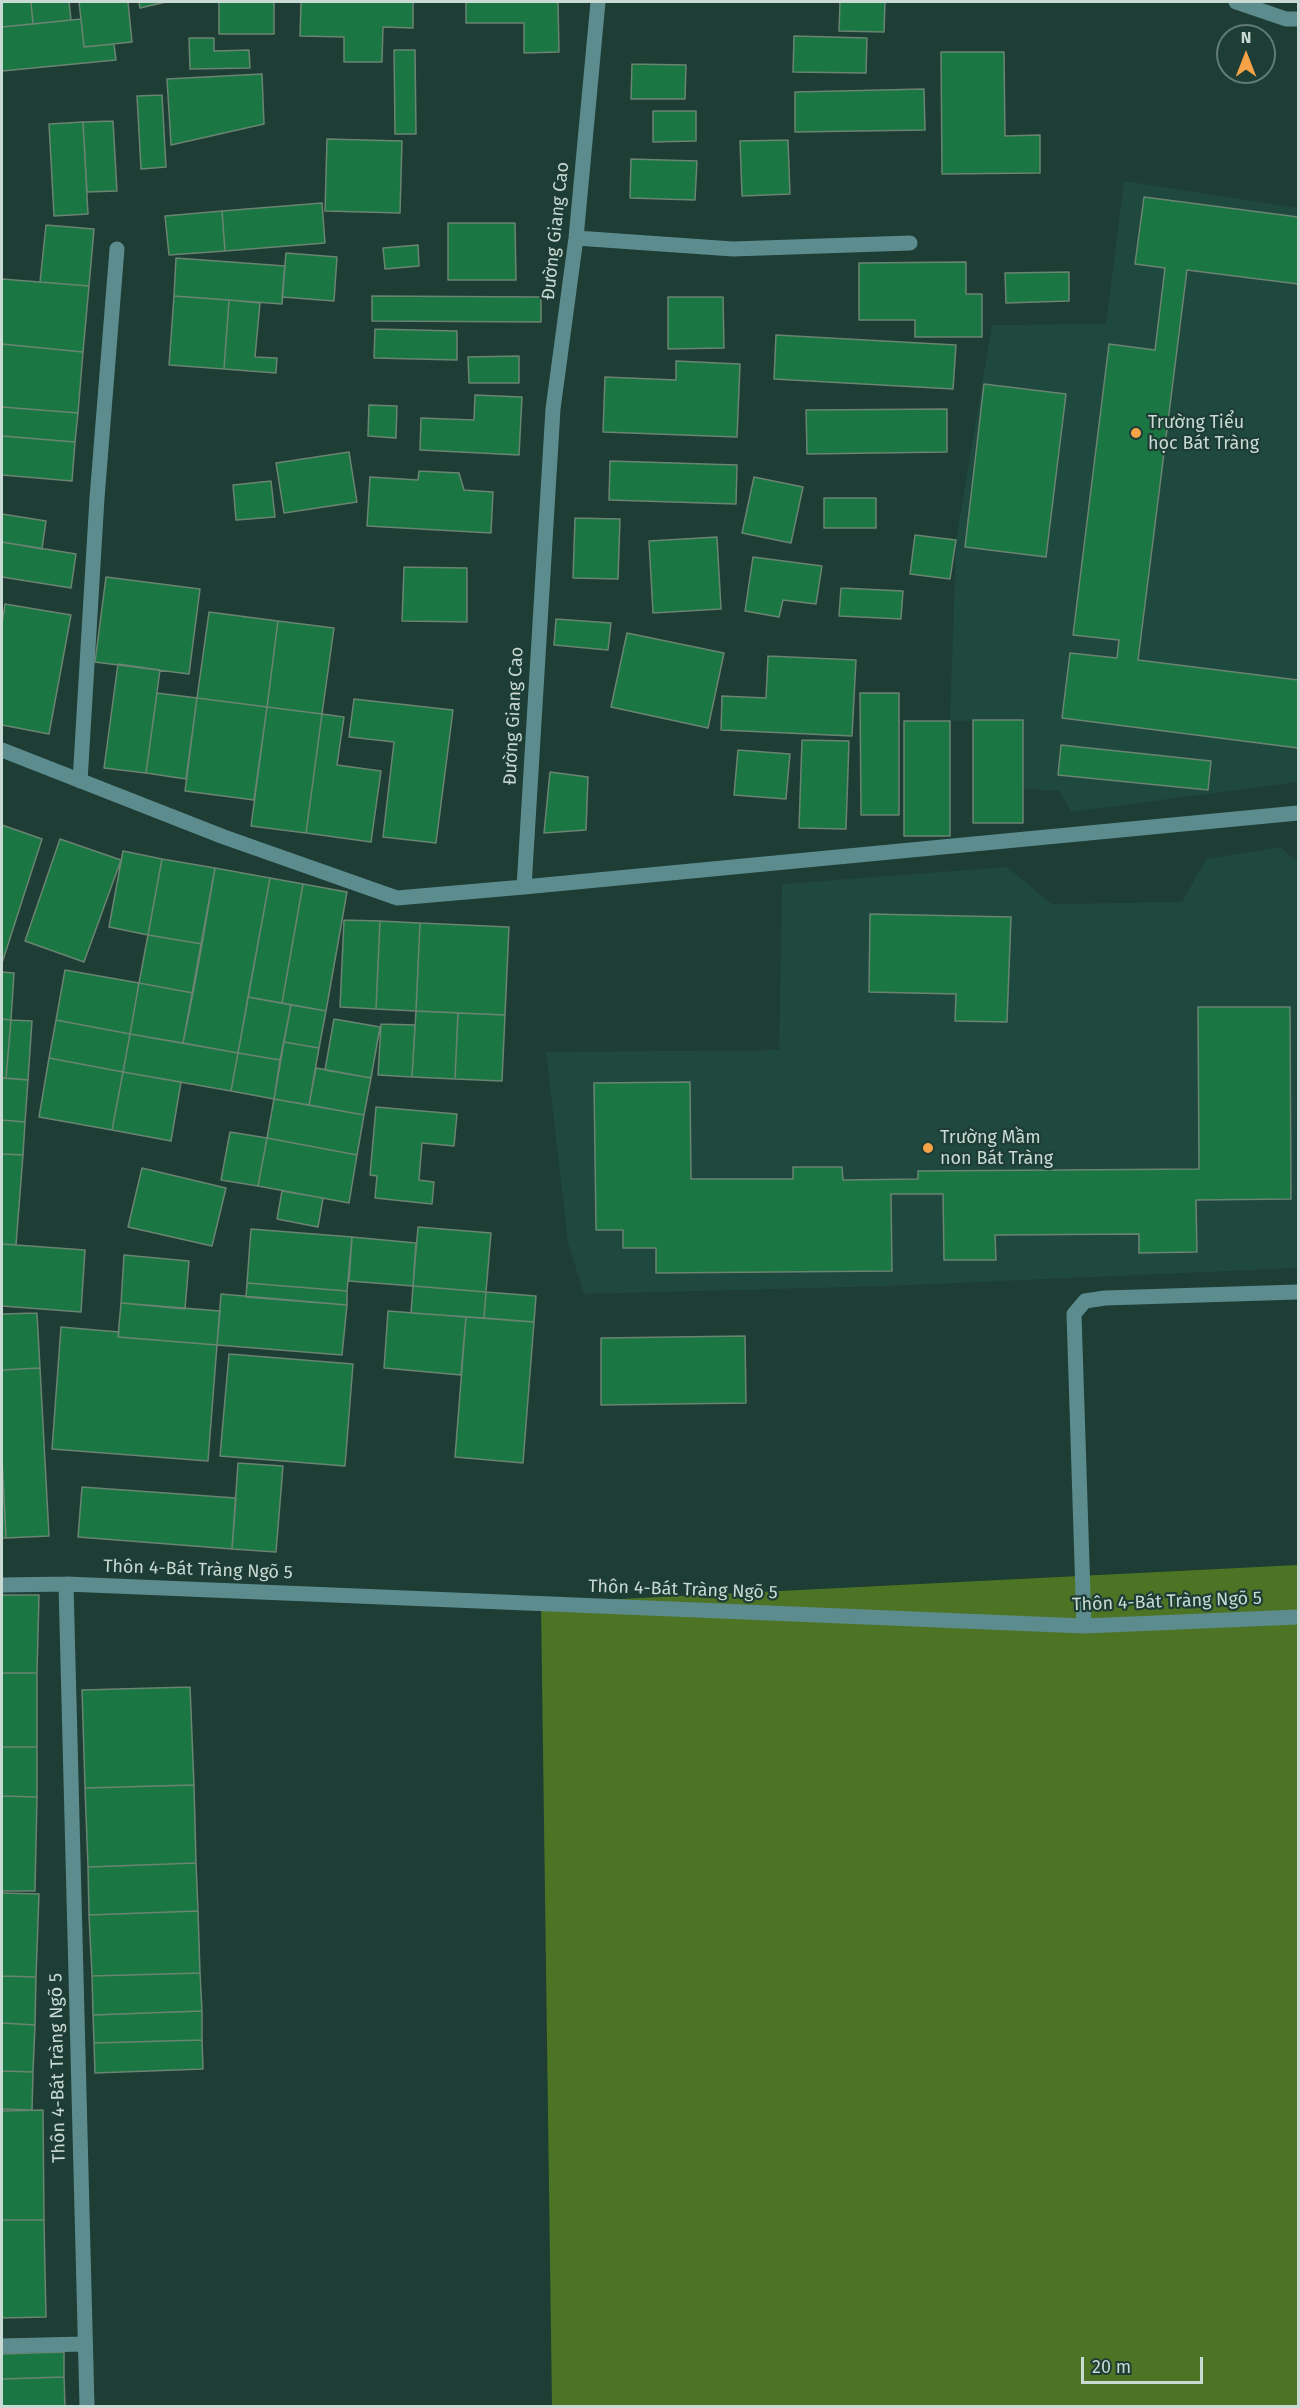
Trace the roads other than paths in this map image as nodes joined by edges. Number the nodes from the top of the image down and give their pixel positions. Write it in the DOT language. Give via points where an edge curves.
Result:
graph roads {
  1 [pos="598,2"];
  2 [pos="1236,2"];
  3 [pos="1299,19"];
  4 [pos="576,238"];
  5 [pos="910,243"];
  6 [pos="117,249"];
  7 [pos="2,750"];
  8 [pos="80,781"];
  9 [pos="1299,813"];
  10 [pos="524,887"];
  11 [pos="1299,1292"];
  12 [pos="66,1584"];
  13 [pos="2,1586"];
  14 [pos="1299,1617"];
  15 [pos="1084,1626"];
  16 [pos="84,2344"];
  17 [pos="2,2346"];
  18 [pos="87,2406"];
  1 -- 4 [label="street, Đường Giang Cao"];
  2 -- 3 [label="street" via="1286,19"];
  4 -- 5 [label="street" via="733,249"];
  4 -- 10 [label="street, Đường Giang Cao" via="553,410"];
  6 -- 8 [label="street"];
  7 -- 8 [label="street"];
  8 -- 10 [label="street" via="397,898"];
  9 -- 10 [label="street"];
  11 -- 15 [label="street" via="1105,1298 1085,1300 1074,1314"];
  12 -- 13 [label="street, Thôn 4-Bát Tràng Ngõ 5"];
  12 -- 15 [label="street, Thôn 4-Bát Tràng Ngõ 5"];
  12 -- 16 [label="street, Thôn 4-Bát Tràng Ngõ 5"];
  14 -- 15 [label="street, Thôn 4-Bát Tràng Ngõ 5"];
  16 -- 17 [label="street"];
  16 -- 18 [label="street, Thôn 4-Bát Tràng Ngõ 5"];
}
